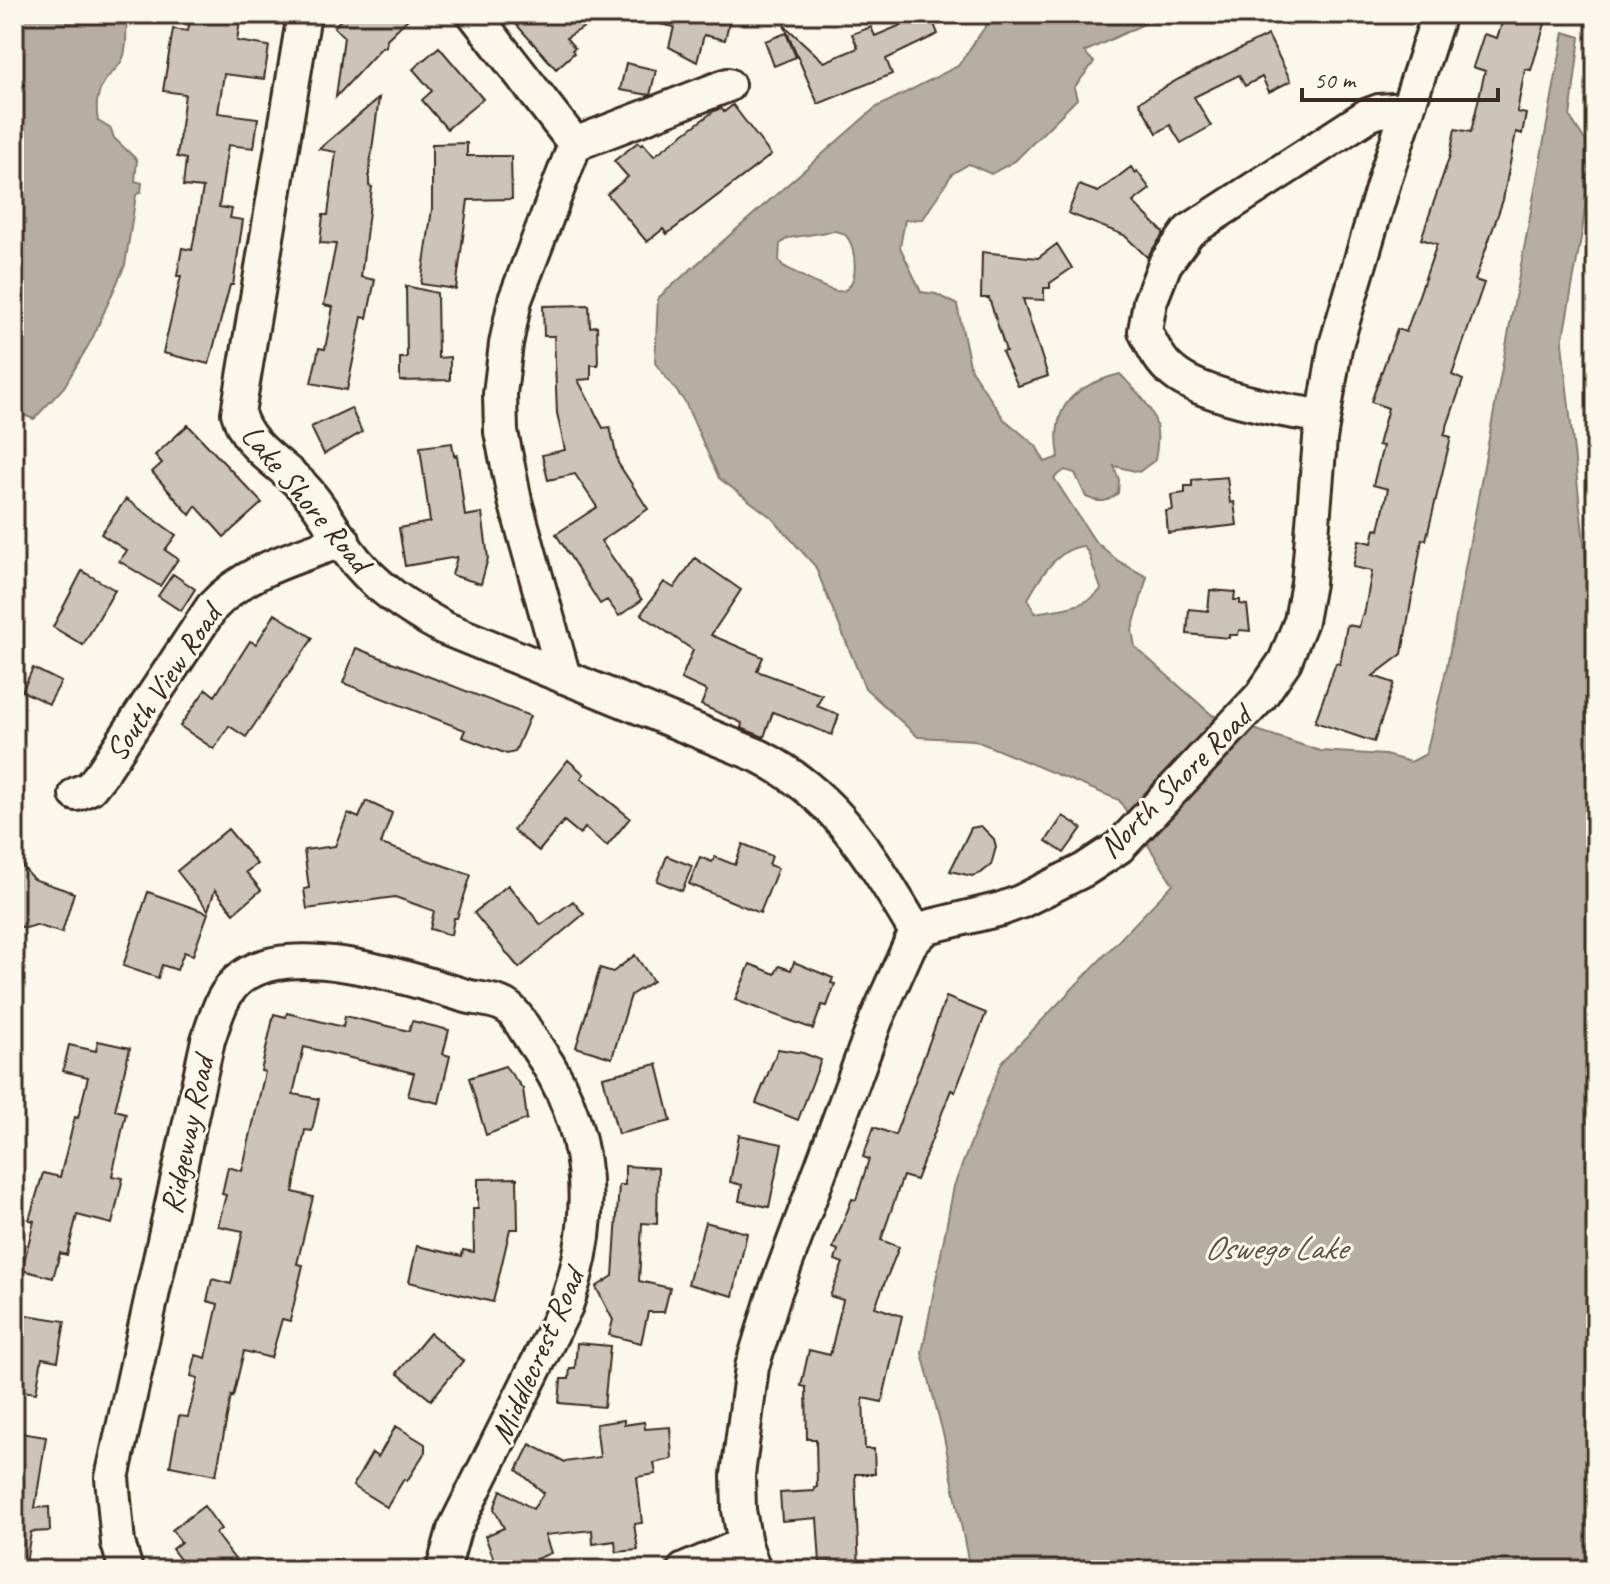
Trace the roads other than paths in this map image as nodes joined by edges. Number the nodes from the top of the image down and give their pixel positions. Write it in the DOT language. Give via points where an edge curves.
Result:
graph roads {
  1 [pos="304,14"];
  2 [pos="474,14"];
  3 [pos="1439,14"];
  4 [pos="728,85"];
  5 [pos="1407,109"];
  6 [pos="575,144"];
  7 [pos="1323,416"];
  8 [pos="343,540"];
  9 [pos="564,677"];
  10 [pos="76,794"];
  11 [pos="918,935"];
  12 [pos="508,1007"];
  13 [pos="750,1557"];
  14 [pos="126,1570"];
  15 [pos="443,1570"];
  16 [pos="684,1570"];
  1 -- 8 [label="street, Lake Shore Road" via="238,413 249,439 305,489"];
  2 -- 6 [label="street"];
  3 -- 5 [label="street, North Shore Road"];
  4 -- 6 [label="street"];
  5 -- 7 [label="street, North Shore Road" via="1335,348"];
  5 -- 7 [label="street" via="1368,115 1189,231 1165,264 1150,302 1145,331 1174,374 1218,393"];
  6 -- 9 [label="street" via="515,300 500,394 501,432 515,501"];
  7 -- 11 [label="street, North Shore Road" via="1308,583 1301,621 1275,678 1132,835 1091,866 1020,902 927,927"];
  8 -- 9 [label="street, Lake Shore Road" via="365,571 408,608"];
  8 -- 10 [label="street, South View Road" via="246,577 228,590 102,773 90,788"];
  9 -- 11 [label="street, Lake Shore Road" via="759,756 805,783 865,852"];
  11 -- 13 [label="street" via="876,1020 761,1332 738,1475 739,1510"];
  12 -- 14 [label="street, Ridgeway Road" via="417,979 304,961 260,967 240,978 222,999 208,1040 112,1478"];
  12 -- 15 [label="street, Middlecrest Road" via="555,1074 576,1127 586,1180 586,1229 566,1306 454,1530"];
  13 -- 16 [label="street"];
}
